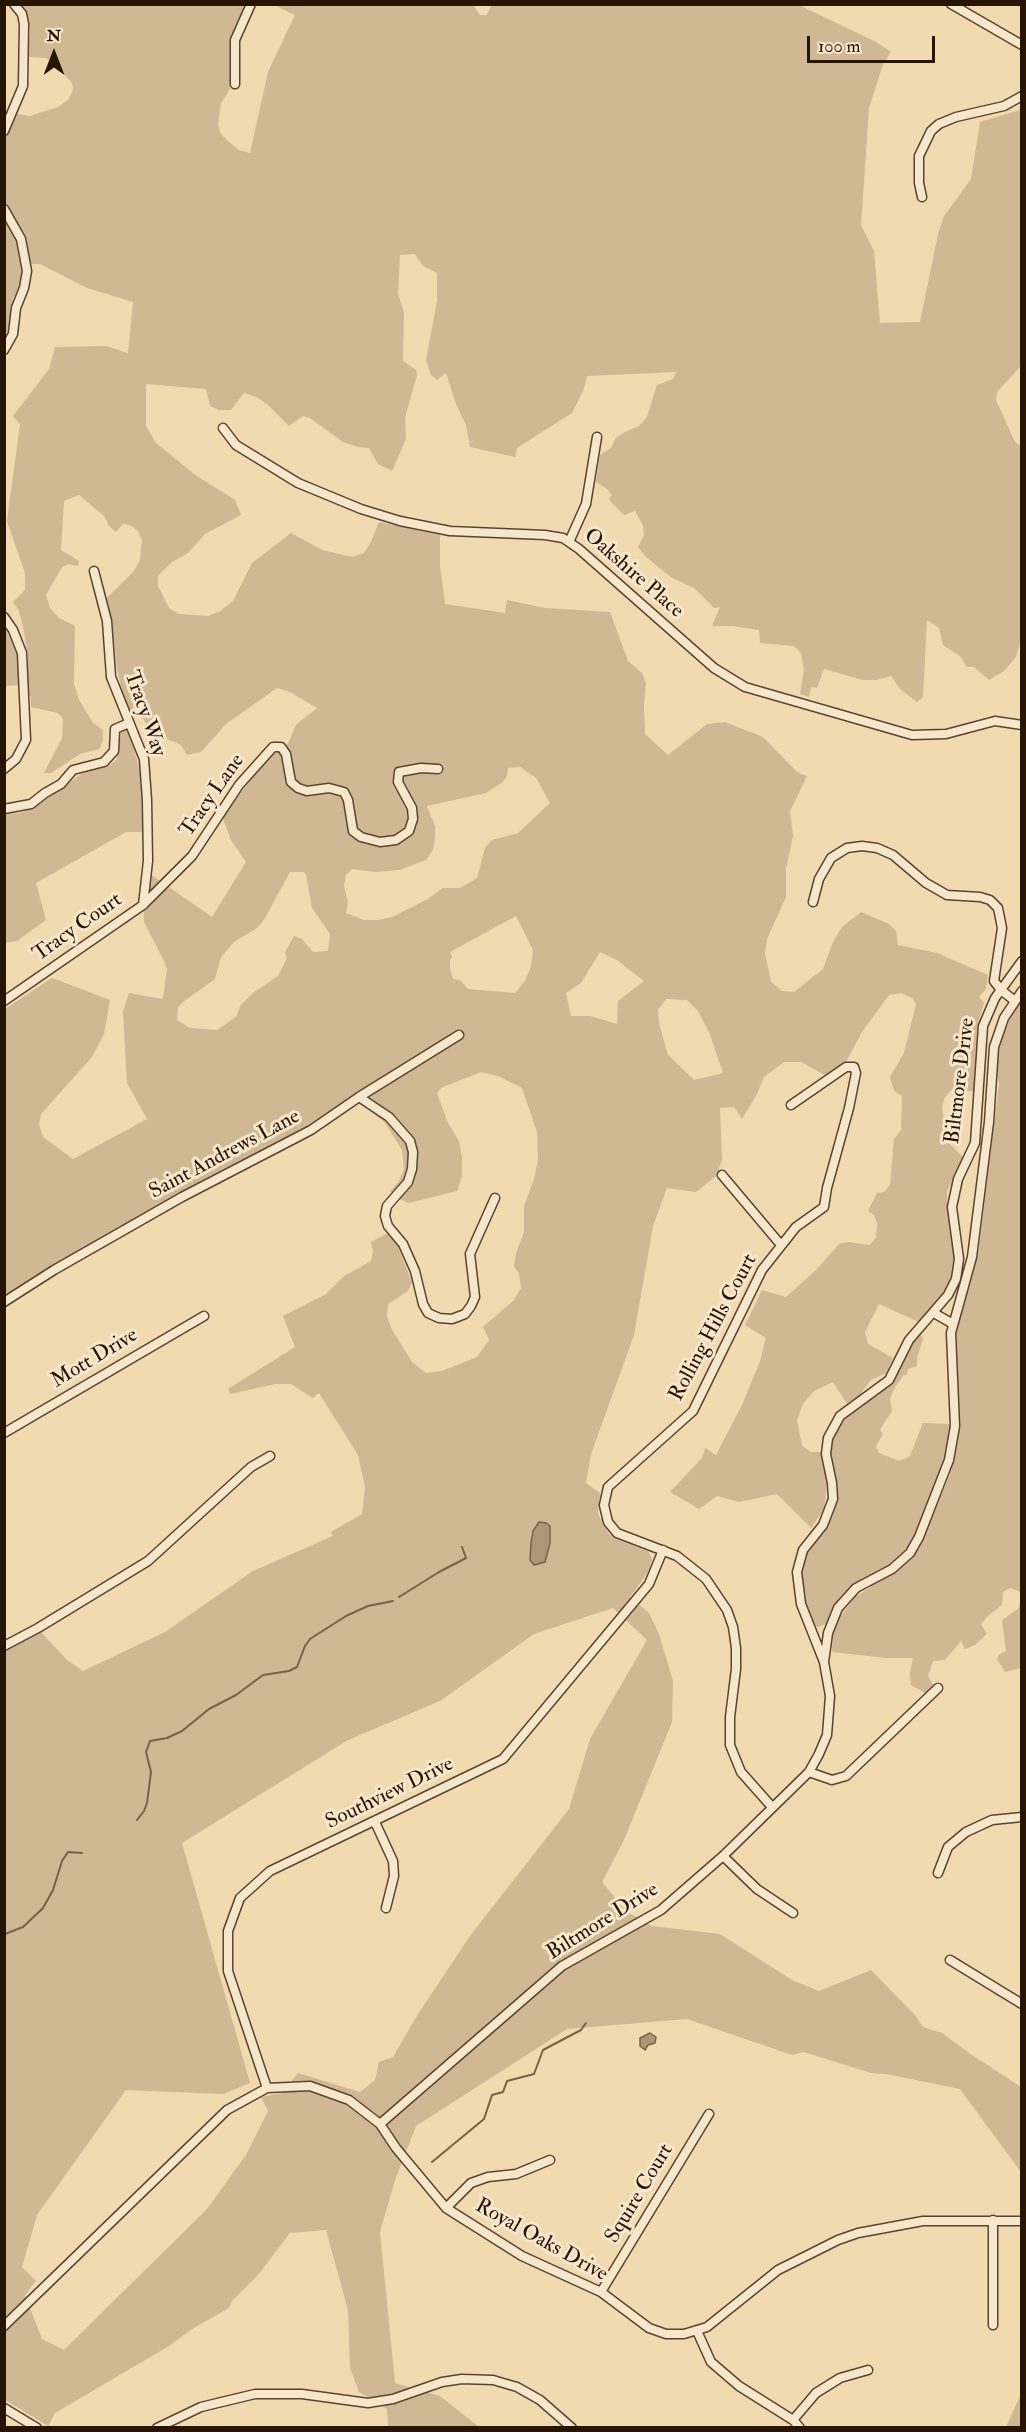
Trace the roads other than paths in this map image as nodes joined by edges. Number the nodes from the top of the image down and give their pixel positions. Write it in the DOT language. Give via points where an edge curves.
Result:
graph roads {
  1 [pos="14,4"];
  2 [pos="251,4"];
  3 [pos="951,4"];
  4 [pos="1022,45"];
  5 [pos="235,84"];
  6 [pos="1022,96"];
  7 [pos="4,131"];
  8 [pos="922,197"];
  9 [pos="4,209"];
  10 [pos="4,350"];
  11 [pos="224,428"];
  12 [pos="597,437"];
  13 [pos="569,542"];
  14 [pos="94,571"];
  15 [pos="4,617"];
  16 [pos="129,723"];
  17 [pos="1022,724"];
  18 [pos="4,769"];
  19 [pos="438,769"];
  20 [pos="4,808"];
  21 [pos="813,902"];
  22 [pos="143,905"];
  23 [pos="1022,961"];
  24 [pos="1001,990"];
  25 [pos="1022,991"];
  26 [pos="4,1001"];
  27 [pos="1015,1001"];
  28 [pos="459,1035"];
  29 [pos="359,1097"];
  30 [pos="791,1105"];
  31 [pos="722,1175"];
  32 [pos="495,1198"];
  33 [pos="781,1245"];
  34 [pos="4,1302"];
  35 [pos="934,1313"];
  36 [pos="204,1316"];
  37 [pos="953,1324"];
  38 [pos="4,1433"];
  39 [pos="270,1456"];
  40 [pos="663,1550"];
  41 [pos="4,1646"];
  42 [pos="824,1662"];
  43 [pos="938,1688"];
  44 [pos="809,1772"];
  45 [pos="772,1807"];
  46 [pos="1022,1817"];
  47 [pos="375,1822"];
  48 [pos="723,1856"];
  49 [pos="938,1873"];
  50 [pos="386,1908"];
  51 [pos="793,1913"];
  52 [pos="950,1960"];
  53 [pos="1022,2004"];
  54 [pos="267,2088"];
  55 [pos="709,2114"];
  56 [pos="380,2124"];
  57 [pos="550,2160"];
  58 [pos="446,2208"];
  59 [pos="993,2220"];
  60 [pos="1022,2221"];
  61 [pos="601,2292"];
  62 [pos="993,2325"];
  63 [pos="4,2326"];
  64 [pos="697,2331"];
  65 [pos="868,2370"];
  66 [pos="4,2408"];
  67 [pos="793,2420"];
  68 [pos="37,2427"];
  69 [pos="157,2427"];
  70 [pos="572,2427"];
  71 [pos="800,2427"];
  1 -- 7 [label="street" via="24,24 23,86"];
  2 -- 5 [label="street" via="235,40"];
  3 -- 4 [label="street"];
  6 -- 8 [label="street" via="1004,106 956,117 931,131 919,156"];
  9 -- 10 [label="street" via="21,239 27,271 13,334"];
  11 -- 13 [label="street, Oakshire Place" via="236,445 298,483 361,509 450,531 557,536"];
  12 -- 13 [label="street" via="586,504"];
  13 -- 17 [label="street, Oakshire Place" via="714,668 745,687 912,735 946,734 995,721"];
  14 -- 16 [label="street, Tracy Way" via="107,621 111,677"];
  15 -- 18 [label="street" via="22,653 26,740 16,759"];
  16 -- 20 [label="street" via="115,729 114,751 104,762 73,770 61,784 31,804"];
  16 -- 22 [label="street, Tracy Way" via="144,759 148,861"];
  19 -- 22 [label="street, Tracy Lane" via="399,772 398,782 412,808 413,819 409,831 396,840 380,842 353,831 344,792 329,788 307,791 291,782 286,754 281,747 273,747 239,785 192,856"];
  21 -- 24 [label="street" via="826,864 838,852 856,846 884,850 938,891 956,898 987,899 998,908 1002,928 994,981"];
  22 -- 26 [label="street, Tracy Court"];
  23 -- 24 [label="street, Biltmore Drive"];
  24 -- 27 [label="street"];
  24 -- 35 [label="street, Biltmore Drive" via="983,1026 975,1143 954,1197 958,1268 948,1295"];
  25 -- 27 [label="street, Biltmore Drive"];
  27 -- 37 [label="street, Biltmore Drive" via="994,1047 976,1228"];
  28 -- 29 [label="street, Saint Andrews Lane"];
  29 -- 32 [label="street" via="389,1117 410,1141 413,1152 408,1182 387,1206 386,1216 415,1271 428,1313 452,1319 465,1314 471,1306 475,1297 470,1254"];
  29 -- 34 [label="street, Saint Andrews Lane" via="311,1130 172,1203"];
  30 -- 33 [label="street, Rolling Hills Court" via="846,1067 854,1067 849,1108 824,1207 796,1227"];
  31 -- 33 [label="street"];
  33 -- 40 [label="street, Rolling Hills Court" via="762,1270 693,1411 608,1487 604,1505 612,1528 628,1539"];
  35 -- 37 [label="street"];
  35 -- 42 [label="street, Biltmore Drive" via="909,1340 889,1380 840,1416 828,1438 826,1454 833,1499 824,1525 803,1550 797,1572 806,1620"];
  36 -- 38 [label="street, Mott Drive"];
  37 -- 42 [label="street, Biltmore Drive" via="954,1438 920,1537 902,1562 861,1585 838,1608 828,1633"];
  39 -- 41 [label="street" via="251,1467 148,1561"];
  40 -- 45 [label="street, Rolling Hills Court" via="706,1579 727,1610 736,1648 730,1745 741,1772"];
  40 -- 47 [label="street, Southview Drive" via="649,1584 503,1759"];
  42 -- 44 [label="street, Biltmore Drive" via="830,1716 827,1735"];
  43 -- 44 [label="street" via="846,1776 832,1780"];
  44 -- 45 [label="street, Biltmore Drive"];
  45 -- 48 [label="street, Biltmore Drive"];
  46 -- 49 [label="street" via="992,1820 966,1832 948,1847"];
  47 -- 50 [label="street" via="393,1861 394,1876"];
  47 -- 54 [label="street, Southview Drive" via="270,1871 240,1898 228,1931 228,1971"];
  48 -- 51 [label="street" via="757,1889"];
  48 -- 56 [label="street, Biltmore Drive" via="660,1910 562,1966"];
  52 -- 53 [label="street"];
  54 -- 56 [label="street, Royal Oaks Drive" via="310,2086 349,2100"];
  54 -- 63 [label="street, Royal Oaks Drive" via="227,2110"];
  55 -- 61 [label="street, Squire Court"];
  56 -- 58 [label="street, Royal Oaks Drive"];
  57 -- 58 [label="street" via="516,2174 471,2183"];
  58 -- 61 [label="street, Royal Oaks Drive" via="522,2256"];
  59 -- 60 [label="street, Royal Oaks Drive"];
  59 -- 62 [label="street"];
  59 -- 64 [label="street, Royal Oaks Drive" via="923,2221 882,2227 838,2240 778,2270 720,2318"];
  61 -- 64 [label="street, Royal Oaks Drive" via="658,2332"];
  64 -- 67 [label="street" via="711,2362 739,2386"];
  65 -- 67 [label="street" via="840,2378 816,2393"];
  66 -- 68 [label="street"];
  67 -- 71 [label="street"];
  69 -- 70 [label="street" via="201,2407 255,2394 302,2394 368,2403 462,2379 493,2380 517,2387 540,2400"];
}
